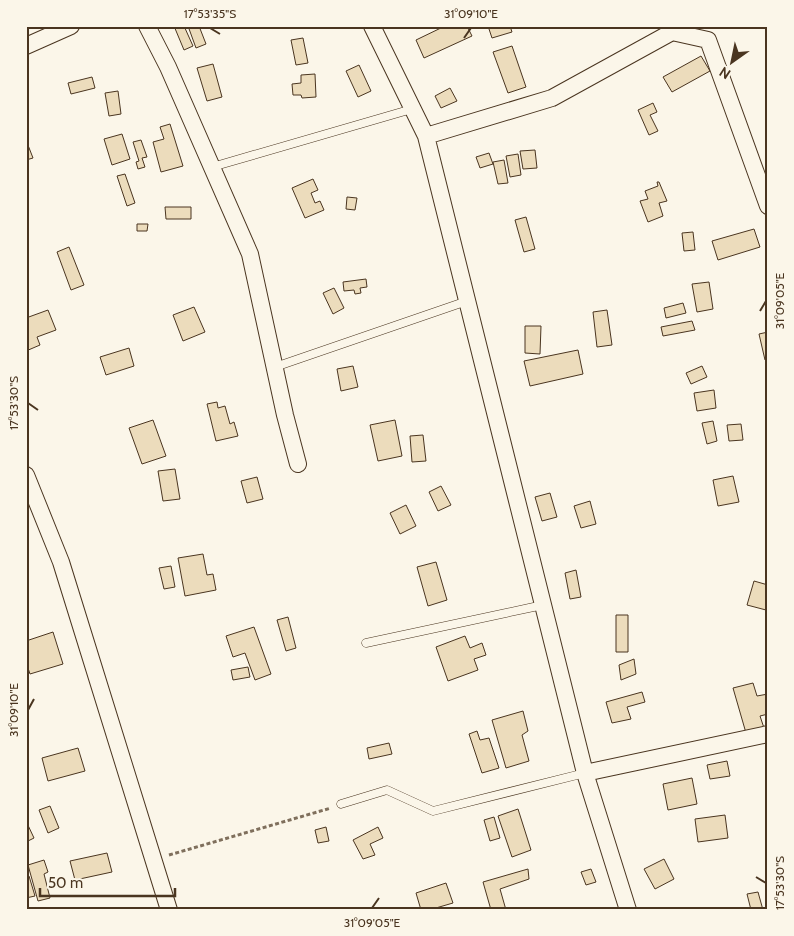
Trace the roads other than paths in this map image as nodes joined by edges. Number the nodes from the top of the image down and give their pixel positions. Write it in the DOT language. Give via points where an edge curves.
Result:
graph roads {
  1 [pos="71,26"];
  2 [pos="147,26"];
  3 [pos="372,26"];
  4 [pos="26,46"];
  5 [pos="412,109"];
  6 [pos="426,136"];
  7 [pos="212,167"];
  8 [pos="768,206"];
  9 [pos="467,301"];
  10 [pos="275,367"];
  11 [pos="298,464"];
  12 [pos="26,475"];
  13 [pos="543,605"];
  14 [pos="366,643"];
  15 [pos="768,734"];
  16 [pos="585,773"];
  17 [pos="342,804"];
  18 [pos="625,909"];
  19 [pos="170,910"];
  1 -- 4 [label="street"];
  2 -- 7 [label="street"];
  3 -- 5 [label="street"];
  5 -- 6 [label="street"];
  5 -- 7 [label="lane"];
  6 -- 8 [label="street" via="552,98 672,32 708,40"];
  6 -- 9 [label="street"];
  7 -- 10 [label="street" via="250,254"];
  9 -- 10 [label="lane"];
  9 -- 13 [label="street"];
  10 -- 11 [label="street"];
  12 -- 19 [label="street" via="62,562"];
  13 -- 14 [label="lane"];
  13 -- 16 [label="street"];
  15 -- 16 [label="street"];
  16 -- 17 [label="lane" via="433,811 388,790"];
  16 -- 18 [label="street"];
}
